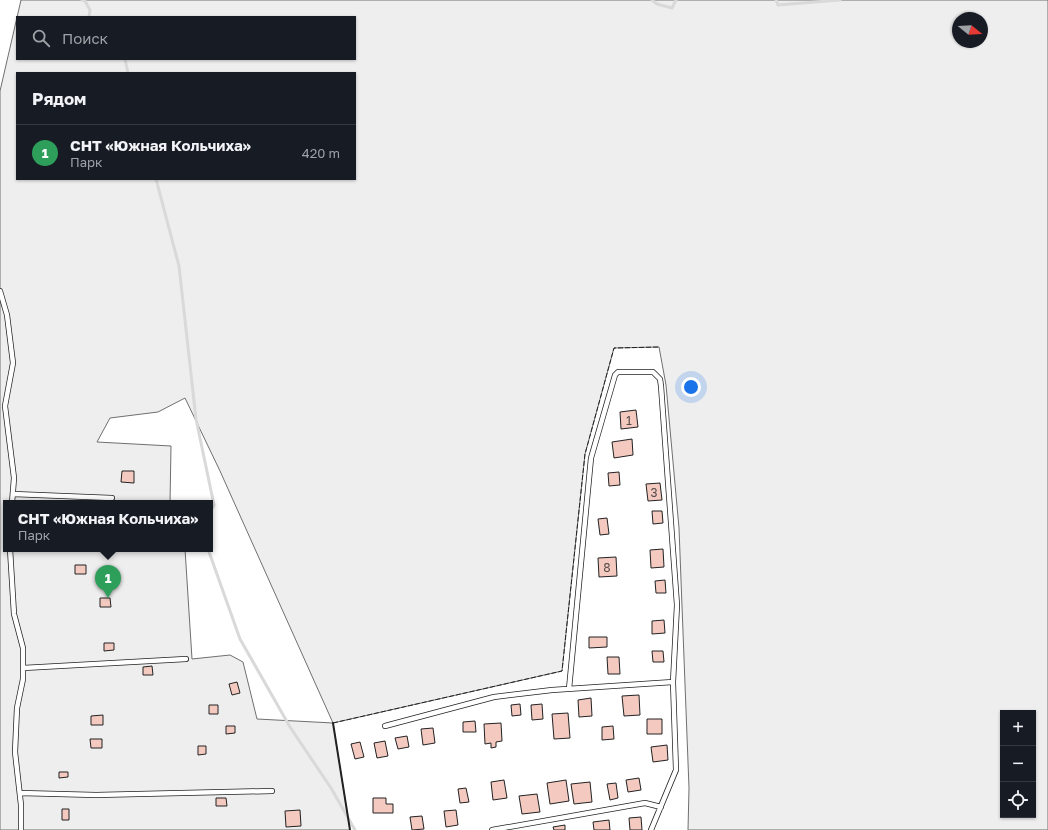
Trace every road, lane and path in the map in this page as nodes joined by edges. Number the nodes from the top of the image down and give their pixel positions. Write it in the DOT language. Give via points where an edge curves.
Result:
graph roads {
  1 [pos="0,291"];
  2 [pos="13,494"];
  3 [pos="112,498"];
  4 [pos="12,500"];
  5 [pos="10,552"];
  6 [pos="186,659"];
  7 [pos="23,668"];
  8 [pos="673,682"];
  9 [pos="569,689"];
  10 [pos="385,726"];
  11 [pos="272,791"];
  12 [pos="20,793"];
  13 [pos="661,807"];
  14 [pos="21,830"];
  15 [pos="492,830"];
  16 [pos="651,830"];
  1 -- 2 [label="lane" via="7,315 13,363 5,406 14,478"];
  2 -- 3 [label="lane"];
  2 -- 4 [label="lane"];
  5 -- 7 [label="lane" via="14,614 23,648"];
  6 -- 7 [label="lane"];
  7 -- 12 [label="lane" via="17,708 15,752"];
  8 -- 9 [label="lane"];
  8 -- 9 [label="lane" via="677,605 662,386 660,379 653,372 618,372 591,458"];
  8 -- 13 [label="lane" via="676,770"];
  9 -- 10 [label="lane" via="494,697"];
  11 -- 12 [label="lane" via="96,795"];
  12 -- 14 [label="lane"];
  13 -- 15 [label="lane" via="645,803"];
  13 -- 16 [label="lane"];
}
